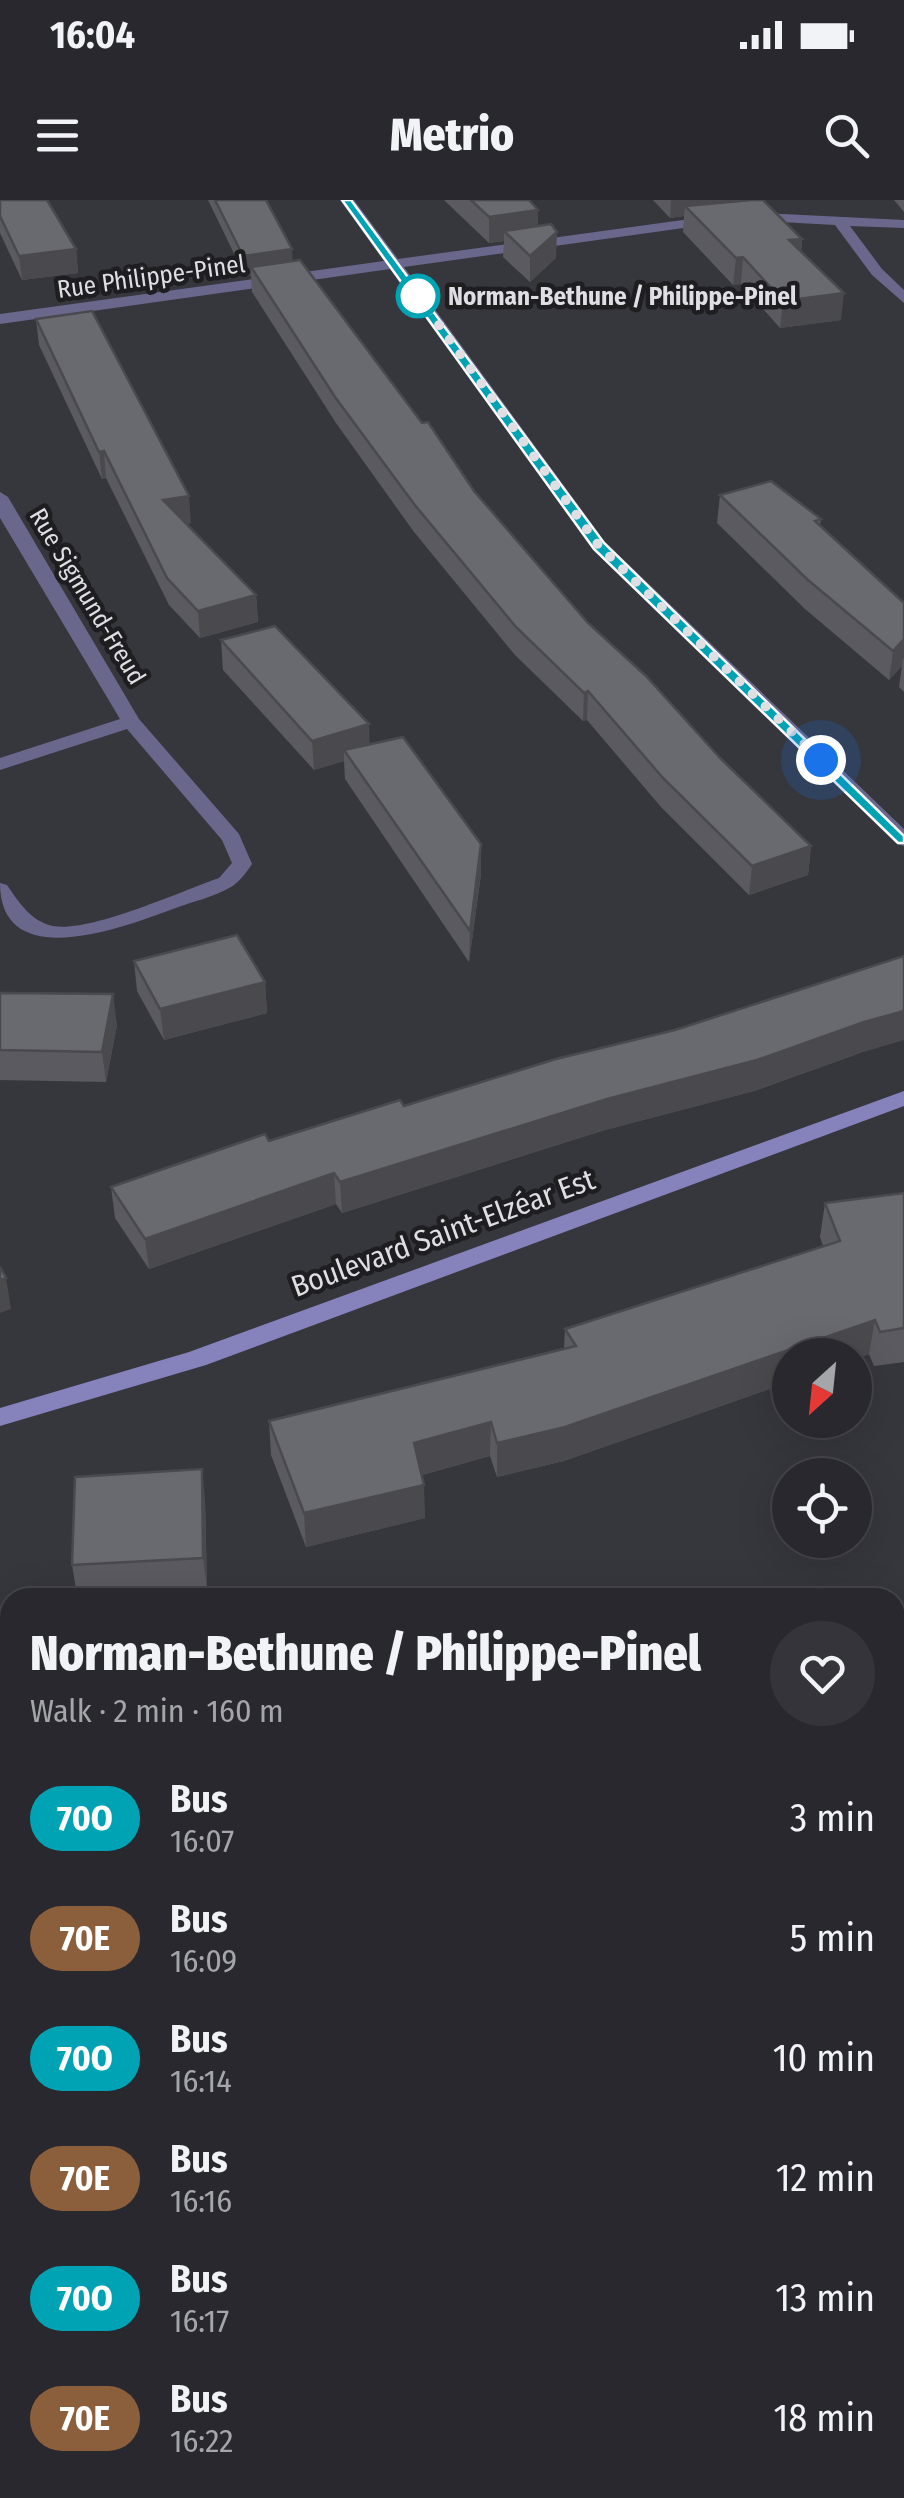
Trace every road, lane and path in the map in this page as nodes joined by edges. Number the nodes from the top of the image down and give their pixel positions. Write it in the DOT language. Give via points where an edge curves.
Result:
graph roads {
  1 [pos="348,200"];
  2 [pos="839,220"];
  3 [pos="904,224"];
  4 [pos="397,266"];
  5 [pos="904,298"];
  6 [pos="0,319"];
  7 [pos="0,496"];
  8 [pos="131,722"];
  9 [pos="0,764"];
  10 [pos="904,840"];
  11 [pos="0,888"];
  12 [pos="904,1098"];
  13 [pos="0,1417"];
  1 -- 4 [label="street"];
  2 -- 3 [label="street, Rue Philippe-Pinel"];
  2 -- 4 [label="street, Rue Philippe-Pinel" via="741,216"];
  2 -- 5 [label="street"];
  4 -- 6 [label="street, Rue Philippe-Pinel"];
  4 -- 10 [label="street" via="599,546"];
  7 -- 8 [label="street, Rue Sigmund-Freud"];
  8 -- 9 [label="street, Rue Sigmund-Freud"];
  8 -- 11 [label="street, Rue Sigmund-Freud" via="232,838 242,864 226,882 106,926 51,933 20,918"];
  12 -- 13 [label="street, Boulevard Saint-Elzéar Est" via="197,1358"];
}
